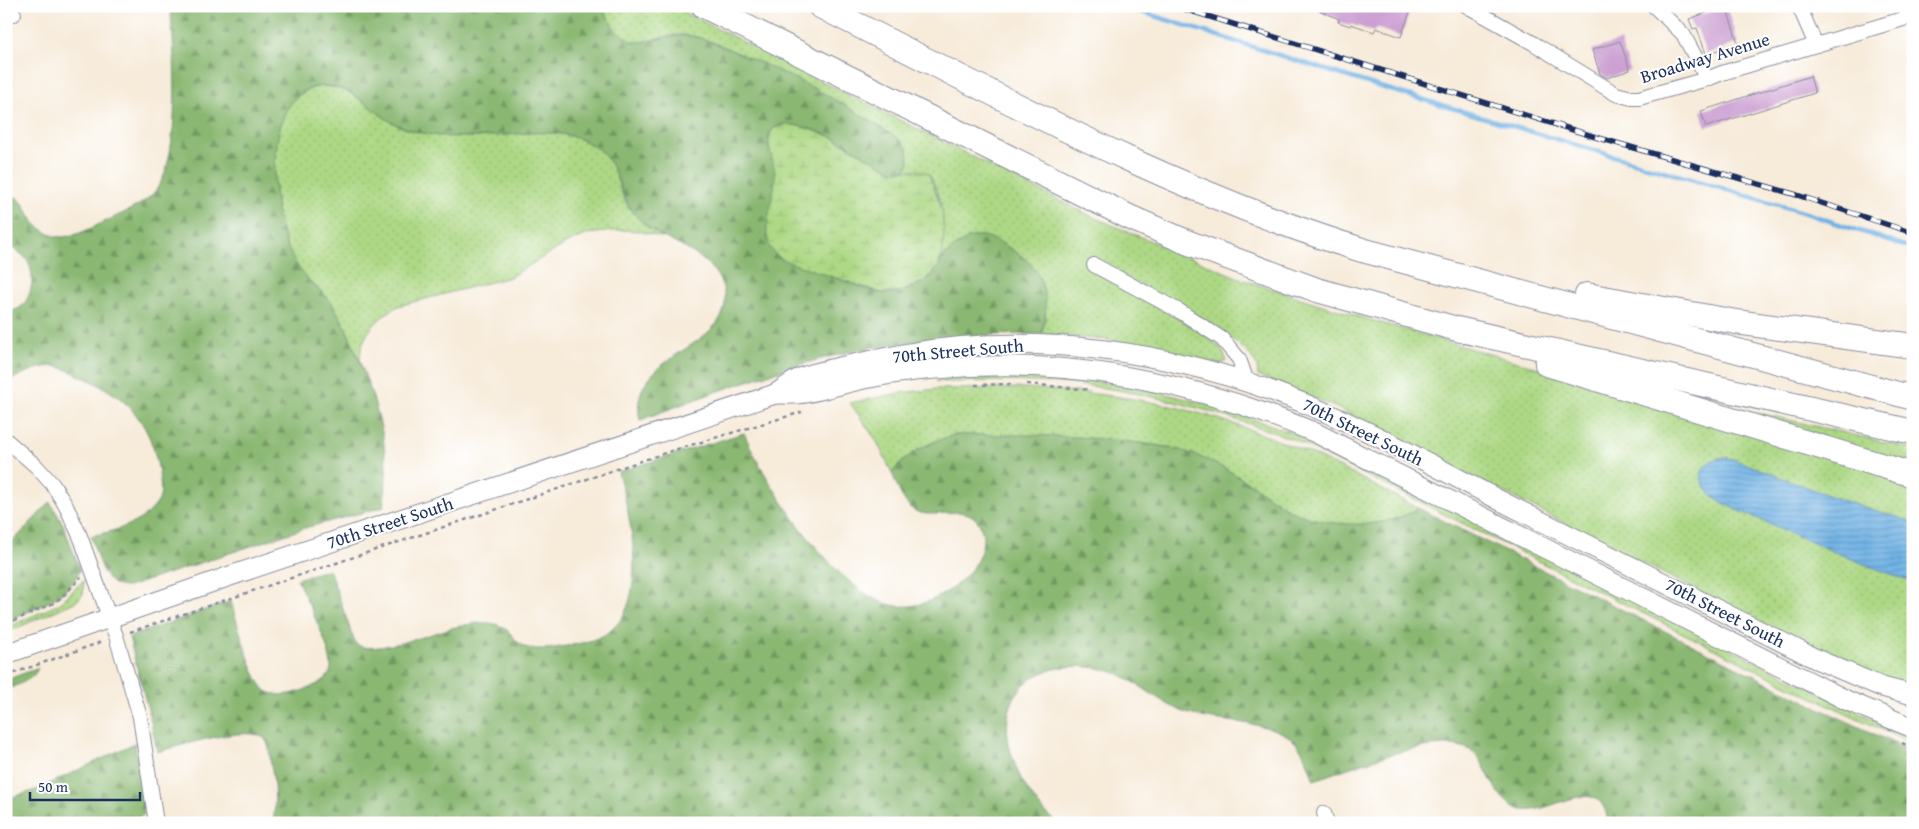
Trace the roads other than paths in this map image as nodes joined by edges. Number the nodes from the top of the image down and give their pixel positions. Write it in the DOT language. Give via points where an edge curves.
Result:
graph roads {
  1 [pos="704,6"];
  2 [pos="820,6"];
  3 [pos="1467,6"];
  4 [pos="1654,6"];
  5 [pos="1799,6"];
  6 [pos="1913,16"];
  7 [pos="1816,45"];
  8 [pos="1708,79"];
  9 [pos="1362,250"];
  10 [pos="1094,265"];
  11 [pos="1457,329"];
  12 [pos="1913,346"];
  13 [pos="1243,380"];
  14 [pos="775,394"];
  15 [pos="1913,398"];
  16 [pos="1913,432"];
  17 [pos="6,440"];
  18 [pos="1913,475"];
  19 [pos="110,617"];
  20 [pos="6,654"];
  21 [pos="1913,695"];
  22 [pos="1913,728"];
  23 [pos="156,823"];
  1 -- 11 [label="highway" via="1098,202 1189,243 1316,290"];
  2 -- 9 [label="highway" via="1174,181 1261,216"];
  3 -- 8 [label="street, Broadway Avenue" via="1616,94 1639,98"];
  4 -- 8 [label="street" via="1683,34"];
  5 -- 7 [label="street"];
  6 -- 7 [label="street, Broadway Avenue"];
  7 -- 8 [label="street, Broadway Avenue"];
  9 -- 12 [label="highway" via="1668,311"];
  9 -- 15 [label="highway"];
  10 -- 13 [label="street" via="1181,312 1222,339 1239,359"];
  11 -- 16 [label="highway"];
  11 -- 18 [label="highway" via="1518,355"];
  13 -- 14 [label="main road, 70th Street South" via="1174,362 1107,350 1008,344 938,349 862,362 800,378"];
  13 -- 21 [label="main road, 70th Street South" via="1327,413 1816,659 1882,687"];
  14 -- 19 [label="main road, 70th Street South"];
  14 -- 22 [label="main road, 70th Street South" via="805,394 868,378 913,372 1015,366 1128,376 1237,402 1316,433 1848,701"];
  17 -- 19 [label="street" via="36,466 56,490 72,518"];
  19 -- 20 [label="main road, 70th Street South"];
  19 -- 23 [label="street" via="140,716"];
}
